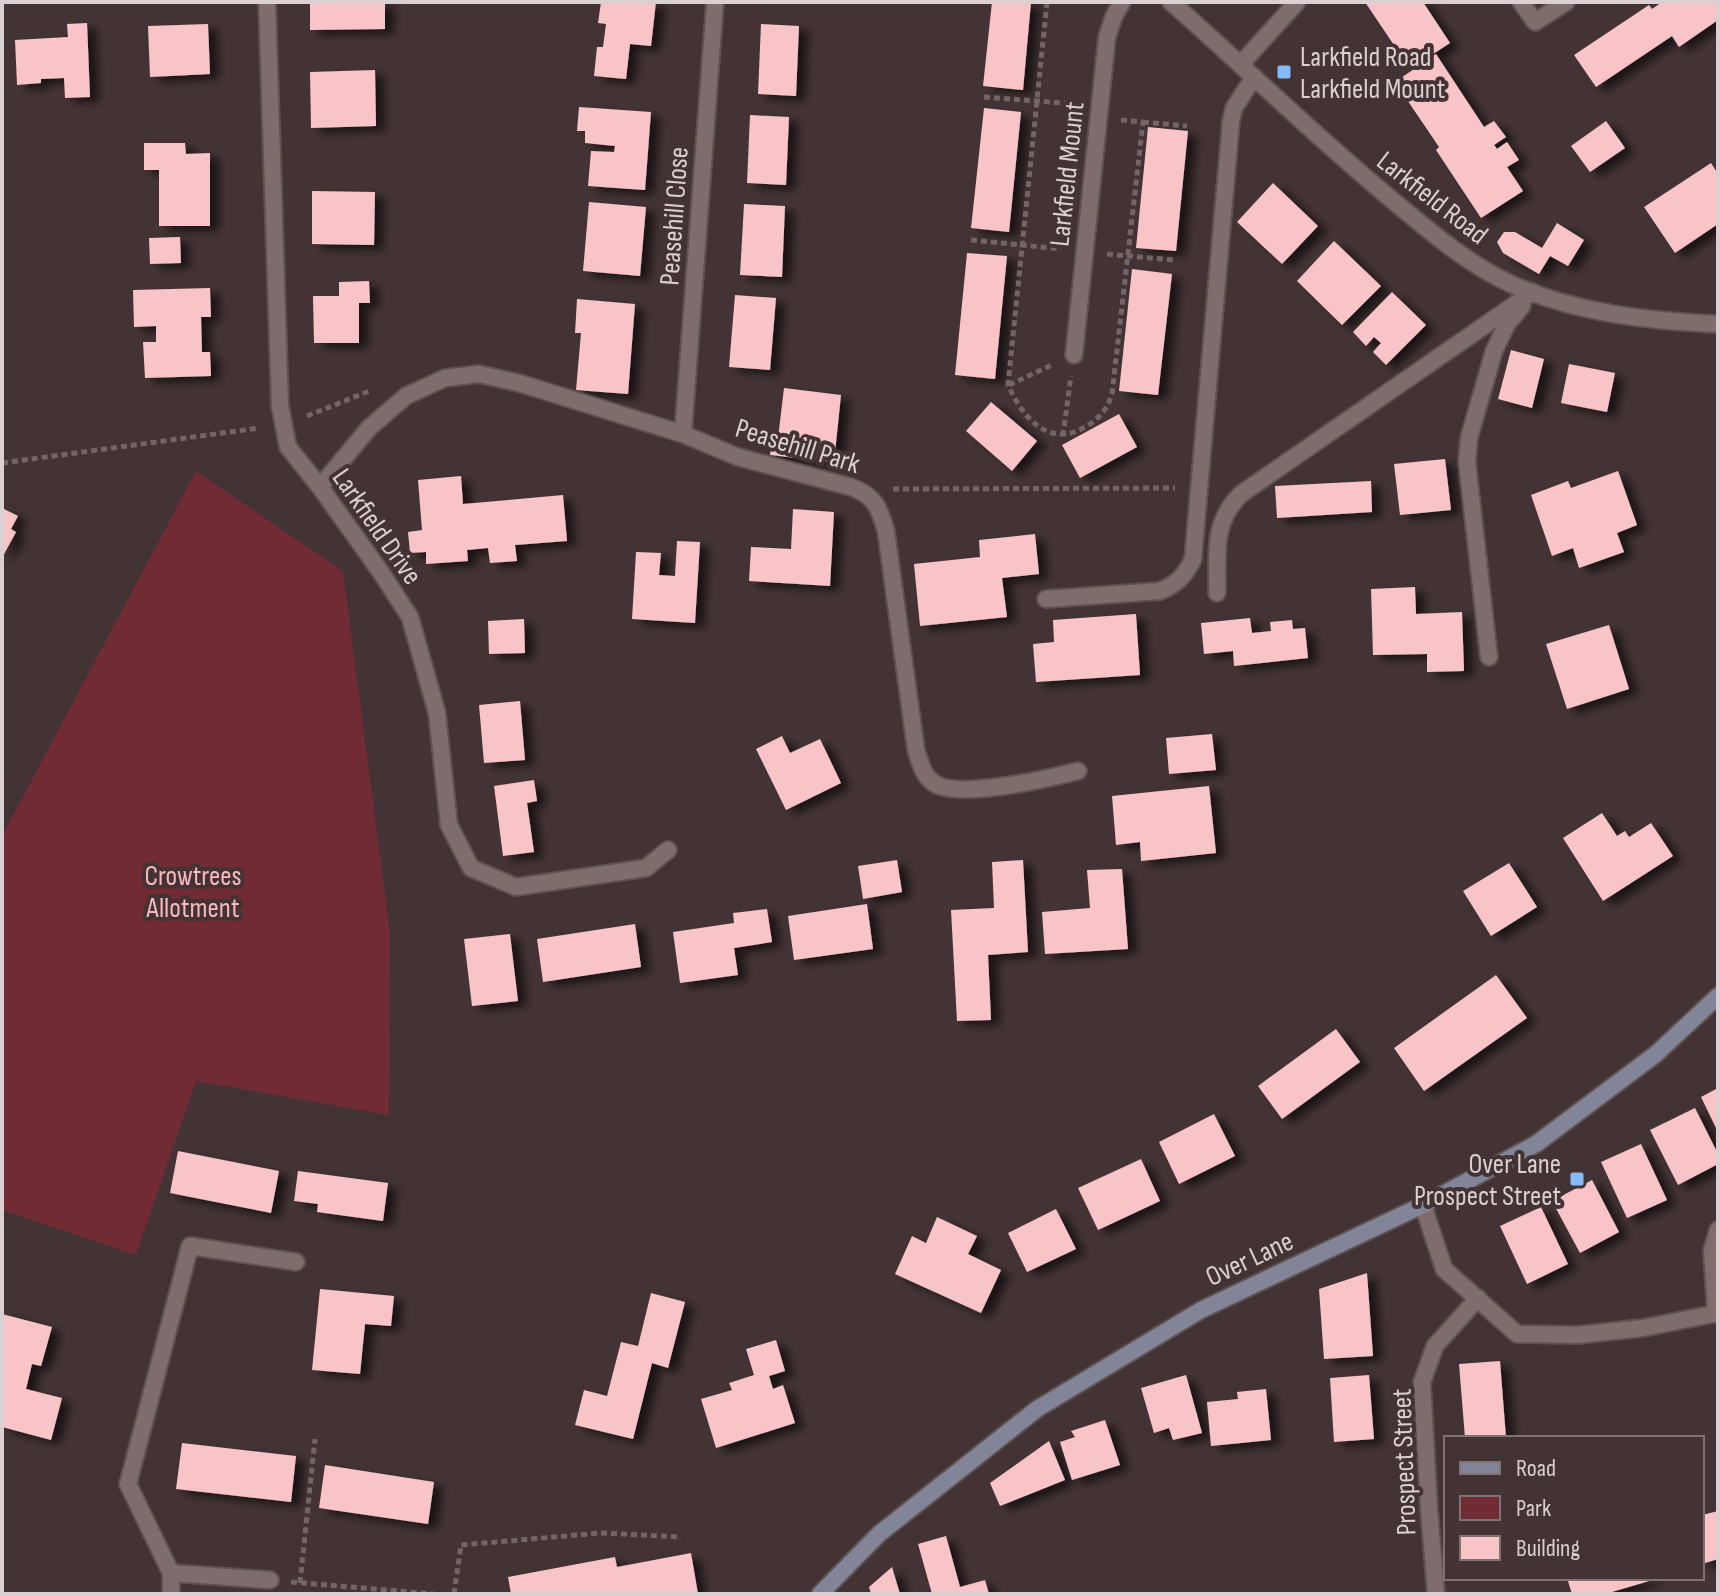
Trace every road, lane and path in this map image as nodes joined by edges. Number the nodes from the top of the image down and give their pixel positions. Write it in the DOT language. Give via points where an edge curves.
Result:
graph roads {
  1 [pos="267,2"];
  2 [pos="715,2"];
  3 [pos="1047,2"];
  4 [pos="1122,2"];
  5 [pos="1171,2"];
  6 [pos="1297,2"];
  7 [pos="1521,2"];
  8 [pos="1566,2"];
  9 [pos="1241,64"];
  10 [pos="1254,77"];
  11 [pos="984,97"];
  12 [pos="1037,101"];
  13 [pos="1100,105"];
  14 [pos="1143,122"];
  15 [pos="1187,126"];
  16 [pos="1533,292"];
  17 [pos="1718,324"];
  18 [pos="1074,355"];
  19 [pos="376,388"];
  20 [pos="284,425"];
  21 [pos="683,434"];
  22 [pos="1063,436"];
  23 [pos="2,463"];
  24 [pos="320,487"];
  25 [pos="1200,489"];
  26 [pos="865,492"];
  27 [pos="1217,593"];
  28 [pos="1046,599"];
  29 [pos="1489,657"];
  30 [pos="1078,771"];
  31 [pos="668,850"];
  32 [pos="1718,996"];
  33 [pos="1423,1205"];
  34 [pos="1718,1230"];
  35 [pos="296,1262"];
  36 [pos="1478,1298"];
  37 [pos="1717,1314"];
  38 [pos="315,1439"];
  39 [pos="681,1537"];
  40 [pos="171,1573"];
  41 [pos="270,1580"];
  42 [pos="300,1583"];
  43 [pos="171,1594"];
  44 [pos="434,1594"];
  45 [pos="454,1594"];
  46 [pos="820,1594"];
  47 [pos="1436,1594"];
  1 -- 20 [label="street, Larkfield Drive"];
  2 -- 21 [label="street, Peasehill Close"];
  3 -- 12 [label="path"];
  4 -- 13 [label="street, Larkfield Mount" via="1107,37"];
  5 -- 9 [label="street, Larkfield Road"];
  6 -- 9 [label="street"];
  7 -- 8 [label="street" via="1535,22"];
  9 -- 10 [label="street, Larkfield Road"];
  10 -- 16 [label="street, Larkfield Road" via="1442,242 1482,269"];
  10 -- 25 [label="street" via="1231,121"];
  11 -- 12 [label="path"];
  12 -- 13 [label="path"];
  12 -- 18 [label="path" via="1008,385"];
  13 -- 18 [label="street, Larkfield Mount"];
  14 -- 15 [label="path"];
  16 -- 17 [label="street, Larkfield Road" via="1625,316"];
  16 -- 27 [label="street" via="1229,505 1219,532"];
  16 -- 29 [label="street" via="1499,338 1469,438 1467,462"];
  18 -- 22 [label="path"];
  19 -- 20 [label="path"];
  20 -- 23 [label="path"];
  20 -- 24 [label="street, Larkfield Drive" via="288,447"];
  21 -- 24 [label="street, Peasehill Park" via="506,380 479,374 445,378 406,396 369,428"];
  21 -- 26 [label="street, Peasehill Park" via="738,457"];
  24 -- 31 [label="street, Larkfield Drive" via="410,617 437,713 449,825 471,868 516,887 646,868"];
  25 -- 26 [label="path"];
  25 -- 28 [label="street" via="1193,559 1175,585 1160,591"];
  26 -- 30 [label="street, Peasehill Park" via="875,502 886,531 922,769 944,789 964,790"];
  32 -- 33 [label="street, Over Lane" via="1656,1054 1536,1144"];
  33 -- 36 [label="street" via="1444,1269"];
  33 -- 46 [label="street, Over Lane" via="1201,1310 1037,1409 879,1534"];
  34 -- 37 [label="street" via="1712,1250"];
  35 -- 40 [label="street" via="190,1246 128,1484"];
  36 -- 37 [label="street" via="1517,1334 1578,1335"];
  36 -- 47 [label="street, Prospect Street" via="1435,1346 1422,1382"];
  38 -- 42 [label="path"];
  39 -- 45 [label="path" via="601,1533 461,1545"];
  40 -- 41 [label="street"];
  40 -- 43 [label="street"];
  41 -- 42 [label="path"];
  42 -- 44 [label="path"];
}
